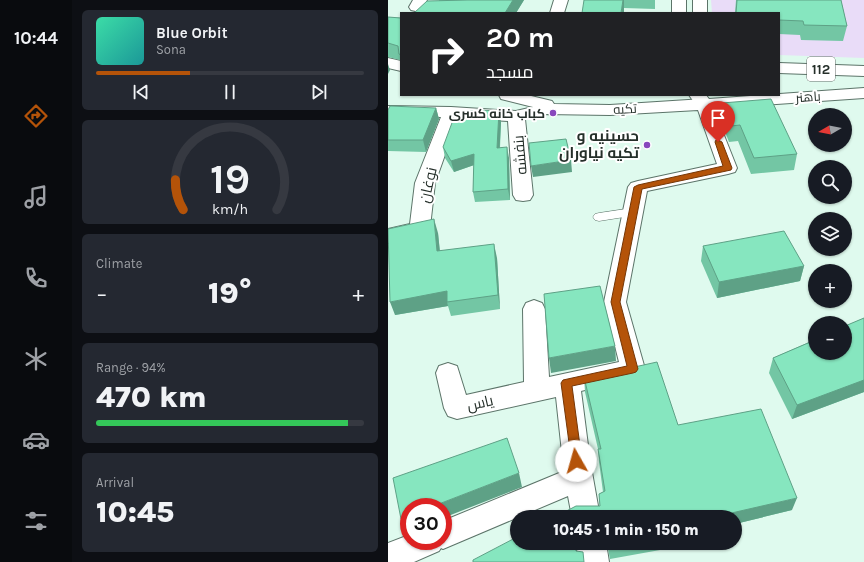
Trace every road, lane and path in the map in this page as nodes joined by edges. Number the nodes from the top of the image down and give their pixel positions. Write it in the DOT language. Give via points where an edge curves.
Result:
graph roads {
  1 [pos="420,0"];
  2 [pos="561,0"];
  3 [pos="679,0"];
  4 [pos="700,0"];
  5 [pos="454,12"];
  6 [pos="557,12"];
  7 [pos="679,12"];
  8 [pos="700,12"];
  9 [pos="388,63"];
  10 [pos="400,66"];
  11 [pos="780,68"];
  12 [pos="864,71"];
  13 [pos="864,92"];
  14 [pos="512,96"];
  15 [pos="771,96"];
  16 [pos="780,96"];
  17 [pos="701,99"];
  18 [pos="546,103"];
  19 [pos="451,112"];
  20 [pos="390,114"];
  21 [pos="516,116"];
  22 [pos="523,195"];
  23 [pos="633,212"];
  24 [pos="599,217"];
  25 [pos="388,236"];
  26 [pos="534,309"];
  27 [pos="448,373"];
  28 [pos="567,383"];
  29 [pos="537,389"];
  30 [pos="580,478"];
  31 [pos="585,510"];
  32 [pos="452,531"];
  33 [pos="408,550"];
  34 [pos="592,550"];
  35 [pos="388,558"];
  36 [pos="594,562"];
  1 -- 5 [label="street" via="416,7"];
  2 -- 6 [label="street"];
  3 -- 7 [label="street"];
  4 -- 8 [label="street"];
  9 -- 10 [label="street"];
  11 -- 12 [label="street, باهنر / 112"];
  13 -- 16 [label="street, باهنر / 112"];
  14 -- 18 [label="street"];
  15 -- 17 [label="street, باهنر / 112"];
  17 -- 18 [label="street, تکیه" via="610,110"];
  17 -- 23 [label="street" via="728,168 638,187"];
  18 -- 21 [label="street"];
  19 -- 20 [label="street"];
  19 -- 21 [label="street"];
  19 -- 25 [label="street, نوغان" via="425,183 420,227 418,230"];
  21 -- 22 [label="street, بنفشه"];
  23 -- 24 [label="lane"];
  23 -- 28 [label="street, یاس" via="615,302 633,369"];
  26 -- 29 [label="street"];
  27 -- 29 [label="street, یاس" via="457,408"];
  28 -- 29 [label="street, یاس"];
  28 -- 30 [label="street"];
  30 -- 31 [label="street"];
  30 -- 32 [label="street"];
  33 -- 35 [label="street"];
  34 -- 36 [label="street"];
}
